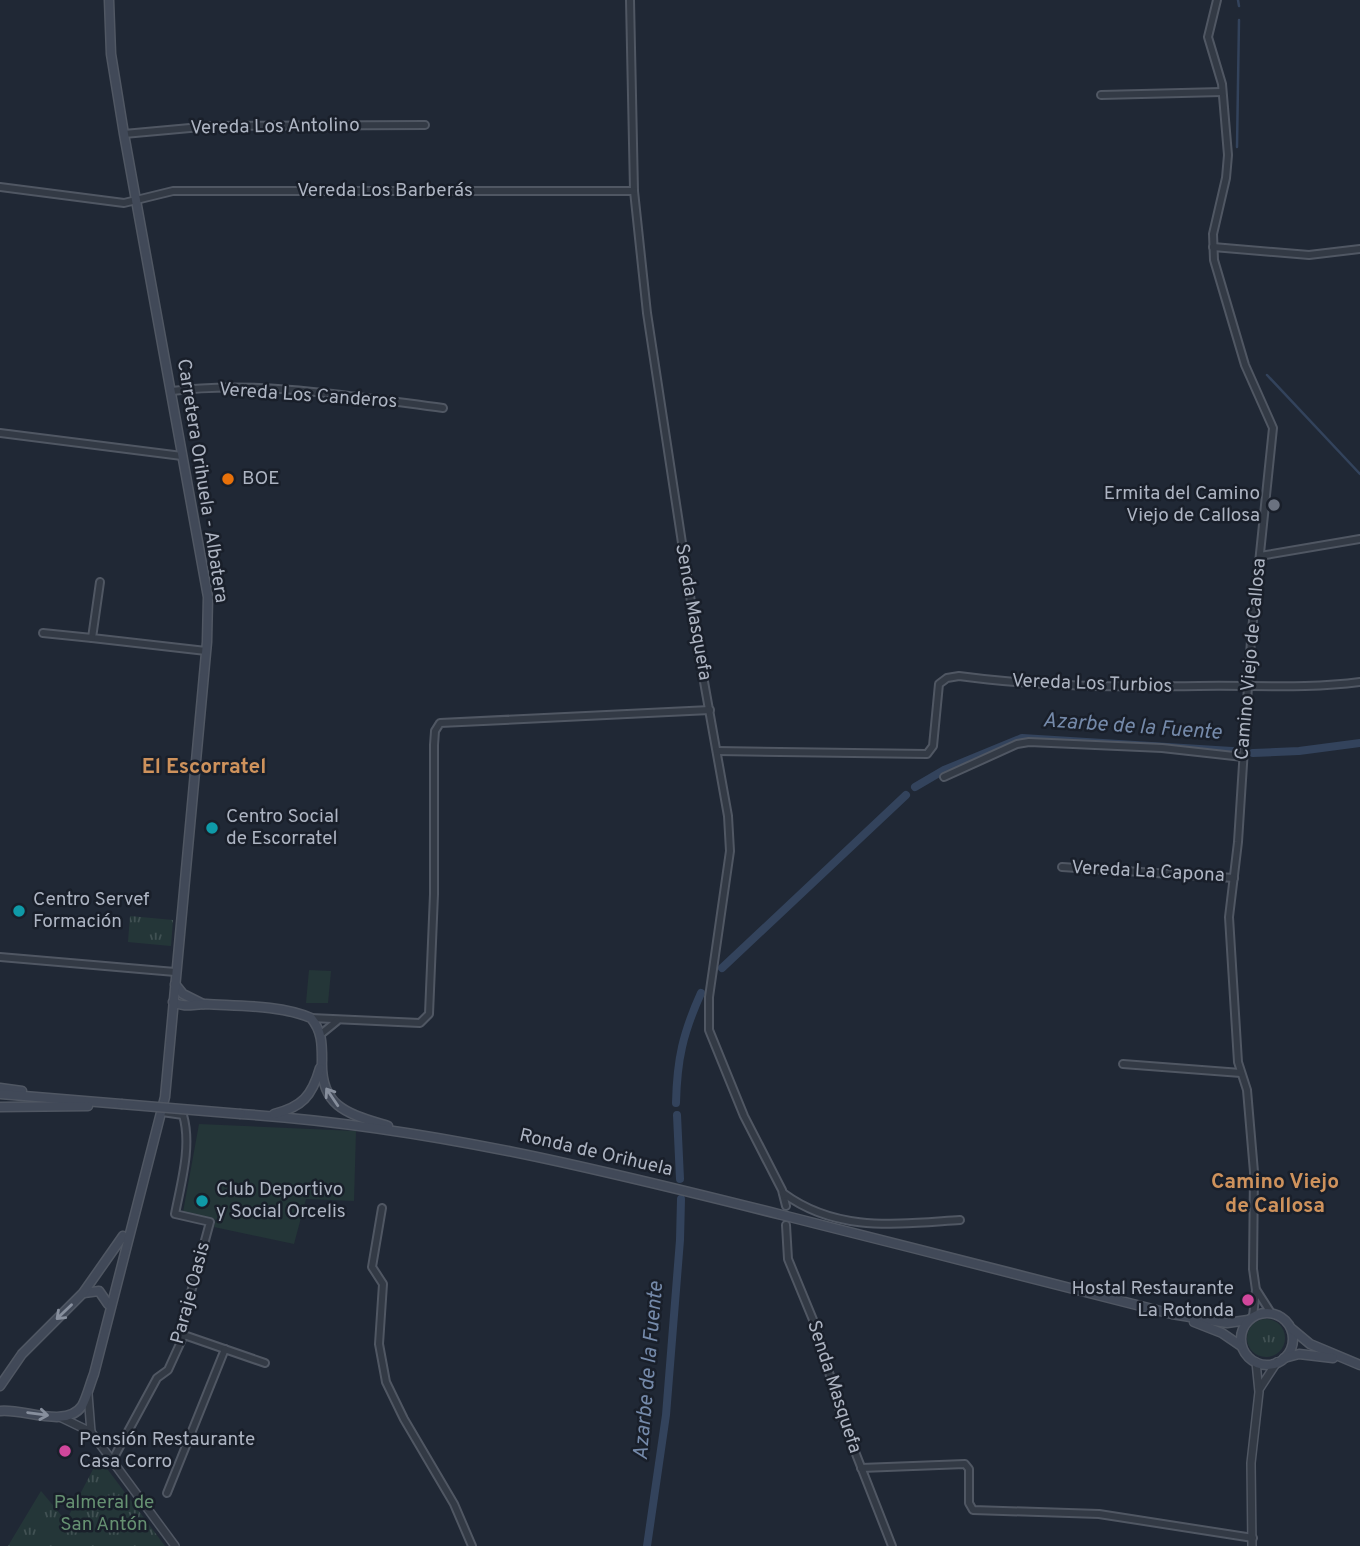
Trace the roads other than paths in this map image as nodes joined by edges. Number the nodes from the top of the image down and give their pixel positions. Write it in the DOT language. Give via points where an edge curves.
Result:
graph roads {
  1 [pos="109,0"];
  2 [pos="630,0"];
  3 [pos="1217,0"];
  4 [pos="1223,92"];
  5 [pos="1101,95"];
  6 [pos="425,125"];
  7 [pos="124,134"];
  8 [pos="0,187"];
  9 [pos="634,191"];
  10 [pos="137,200"];
  11 [pos="1213,247"];
  12 [pos="1359,249"];
  13 [pos="172,391"];
  14 [pos="443,408"];
  15 [pos="0,433"];
  16 [pos="183,456"];
  17 [pos="1360,539"];
  18 [pos="1260,556"];
  19 [pos="100,582"];
  20 [pos="43,633"];
  21 [pos="92,638"];
  22 [pos="206,651"];
  23 [pos="1360,681"];
  24 [pos="1248,688"];
  25 [pos="710,710"];
  26 [pos="718,751"];
  27 [pos="1243,757"];
  28 [pos="944,777"];
  29 [pos="1062,867"];
  30 [pos="1234,877"];
  31 [pos="0,957"];
  32 [pos="175,972"];
  33 [pos="174,984"];
  34 [pos="173,1002"];
  35 [pos="203,1004"];
  36 [pos="312,1018"];
  37 [pos="342,1019"];
  38 [pos="171,1031"];
  39 [pos="321,1034"];
  40 [pos="321,1062"];
  41 [pos="1123,1064"];
  42 [pos="1241,1073"];
  43 [pos="0,1088"];
  44 [pos="0,1094"];
  45 [pos="55,1098"];
  46 [pos="121,1104"];
  47 [pos="0,1107"];
  48 [pos="162,1112"];
  49 [pos="267,1116"];
  50 [pos="408,1133"];
  51 [pos="783,1193"];
  52 [pos="786,1206"];
  53 [pos="382,1208"];
  54 [pos="131,1217"];
  55 [pos="960,1220"];
  56 [pos="786,1225"];
  57 [pos="1256,1290"];
  58 [pos="83,1293"];
  59 [pos="109,1307"];
  60 [pos="1271,1313"];
  61 [pos="1172,1314"];
  62 [pos="1251,1318"];
  63 [pos="1290,1328"];
  64 [pos="184,1335"];
  65 [pos="1241,1346"];
  66 [pos="225,1349"];
  67 [pos="1343,1359"];
  68 [pos="1280,1360"];
  69 [pos="1256,1362"];
  70 [pos="265,1363"];
  71 [pos="1360,1364"];
  72 [pos="0,1383"];
  73 [pos="88,1389"];
  74 [pos="1259,1392"];
  75 [pos="0,1401"];
  76 [pos="4,1411"];
  77 [pos="60,1417"];
  78 [pos="92,1432"];
  79 [pos="112,1461"];
  80 [pos="861,1468"];
  81 [pos="167,1493"];
  82 [pos="1253,1542"];
  83 [pos="175,1546"];
  84 [pos="472,1546"];
  85 [pos="892,1546"];
  1 -- 7 [label="main road, Carretera Orihuela - Albatera" via="111,54"];
  2 -- 9 [label="street, Senda Masquefa"];
  3 -- 4 [label="street, Camino Viejo de Callosa" via="1208,37"];
  4 -- 5 [label="street"];
  4 -- 11 [label="street, Camino Viejo de Callosa" via="1228,166"];
  6 -- 7 [label="street, Vereda Los Antolino" via="212,126"];
  7 -- 10 [label="main road, Carretera Orihuela - Albatera"];
  8 -- 10 [label="street, Vereda Los Barberás" via="124,203"];
  9 -- 10 [label="street, Vereda Los Barberás" via="173,191"];
  9 -- 25 [label="street, Senda Masquefa" via="664,439"];
  10 -- 13 [label="main road, Carretera Orihuela - Albatera"];
  11 -- 12 [label="street" via="1309,255"];
  11 -- 18 [label="street, Camino Viejo de Callosa" via="1245,365 1273,428"];
  13 -- 14 [label="street, Vereda Los Canderos" via="253,390"];
  13 -- 16 [label="main road, Carretera Orihuela - Albatera"];
  15 -- 16 [label="street"];
  16 -- 22 [label="main road, Carretera Orihuela - Albatera" via="208,597"];
  17 -- 18 [label="street"];
  18 -- 24 [label="street, Camino Viejo de Callosa"];
  19 -- 21 [label="street"];
  20 -- 21 [label="street"];
  21 -- 22 [label="street"];
  22 -- 32 [label="main road, Carretera Orihuela - Albatera"];
  23 -- 24 [label="street, Vereda Los Turbios"];
  24 -- 26 [label="street, Vereda Los Turbios" via="1035,685 959,676 939,684 933,746 927,754"];
  24 -- 27 [label="street, Camino Viejo de Callosa"];
  25 -- 26 [label="street, Senda Masquefa"];
  25 -- 37 [label="street" via="440,723 434,745 429,1014 420,1023"];
  26 -- 51 [label="street, Senda Masquefa" via="730,851 709,998 709,1030 744,1116"];
  27 -- 28 [label="street" via="1029,742"];
  27 -- 30 [label="street, Camino Viejo de Callosa"];
  29 -- 30 [label="street, Vereda La Capona"];
  30 -- 42 [label="street, Camino Viejo de Callosa" via="1229,926"];
  31 -- 32 [label="street"];
  32 -- 33 [label="main road, Carretera Orihuela - Albatera"];
  33 -- 34 [label="main road, Carretera Orihuela - Albatera"];
  33 -- 35 [label="main road"];
  34 -- 35 [label="main road" via="187,999"];
  34 -- 38 [label="main road, Carretera Orihuela - Albatera"];
  35 -- 36 [label="main road" via="289,1011"];
  35 -- 38 [label="main road" via="182,1010"];
  36 -- 37 [label="street"];
  36 -- 39 [label="main road"];
  37 -- 39 [label="street"];
  38 -- 48 [label="main road, Carretera Orihuela - Albatera"];
  39 -- 40 [label="main road"];
  40 -- 49 [label="main road" via="309,1098 292,1110"];
  50 -- 40 [label="main road, one-way" via="338,1107 323,1082"];
  41 -- 42 [label="street"];
  42 -- 57 [label="street, Camino Viejo de Callosa" via="1247,1090 1254,1172"];
  43 -- 45 [label="main road"];
  44 -- 45 [label="main road, Ronda de Orihuela"];
  45 -- 46 [label="main road, Ronda de Orihuela"];
  46 -- 47 [label="main road"];
  46 -- 49 [label="main road, Ronda de Orihuela, bridge"];
  48 -- 54 [label="main road, Carretera Orihuela - Albatera"];
  48 -- 64 [label="street, Paraje Oasis" via="183,1115 186,1126 175,1214 210,1222 181,1329"];
  49 -- 50 [label="main road, Ronda de Orihuela"];
  50 -- 61 [label="main road, Ronda de Orihuela" via="501,1147 652,1181"];
  51 -- 52 [label="street, Senda Masquefa"];
  51 -- 55 [label="street" via="800,1206 872,1225"];
  53 -- 84 [label="street" via="372,1267 383,1284 379,1322 382,1366 404,1419 441,1478"];
  54 -- 58 [label="main road" via="120,1242"];
  54 -- 59 [label="main road"];
  56 -- 80 [label="street, Senda Masquefa" via="788,1259 816,1327 832,1392"];
  57 -- 60 [label="street"];
  57 -- 62 [label="street, Camino Viejo de Callosa"];
  58 -- 59 [label="main road" via="99,1291"];
  58 -- 72 [label="main road, one-way"];
  59 -- 73 [label="main road"];
  60 -- 62 [label="main road, Ronda de Orihuela"];
  60 -- 63 [label="main road"];
  61 -- 62 [label="main road, Ronda de Orihuela" via="1227,1323"];
  61 -- 65 [label="main road, Ronda de Orihuela" via="1222,1333"];
  62 -- 65 [label="main road" via="1241,1332"];
  63 -- 67 [label="main road" via="1301,1339"];
  63 -- 68 [label="main road" via="1292,1344"];
  64 -- 66 [label="street"];
  64 -- 79 [label="street, Paraje Oasis"];
  65 -- 69 [label="main road, Ronda de Orihuela"];
  66 -- 70 [label="street"];
  66 -- 81 [label="street"];
  67 -- 68 [label="main road" via="1299,1354"];
  67 -- 71 [label="main road"];
  68 -- 69 [label="main road"];
  68 -- 74 [label="street" via="1269,1370"];
  69 -- 74 [label="street"];
  73 -- 77 [label="main road" via="82,1405"];
  73 -- 78 [label="street"];
  74 -- 82 [label="street" via="1251,1463"];
  75 -- 76 [label="main road"];
  76 -- 77 [label="main road, one-way"];
  77 -- 78 [label="street"];
  78 -- 79 [label="street"];
  79 -- 83 [label="street"];
  80 -- 82 [label="street" via="965,1464 973,1510 1099,1514"];
  80 -- 85 [label="street, Senda Masquefa"];
}
